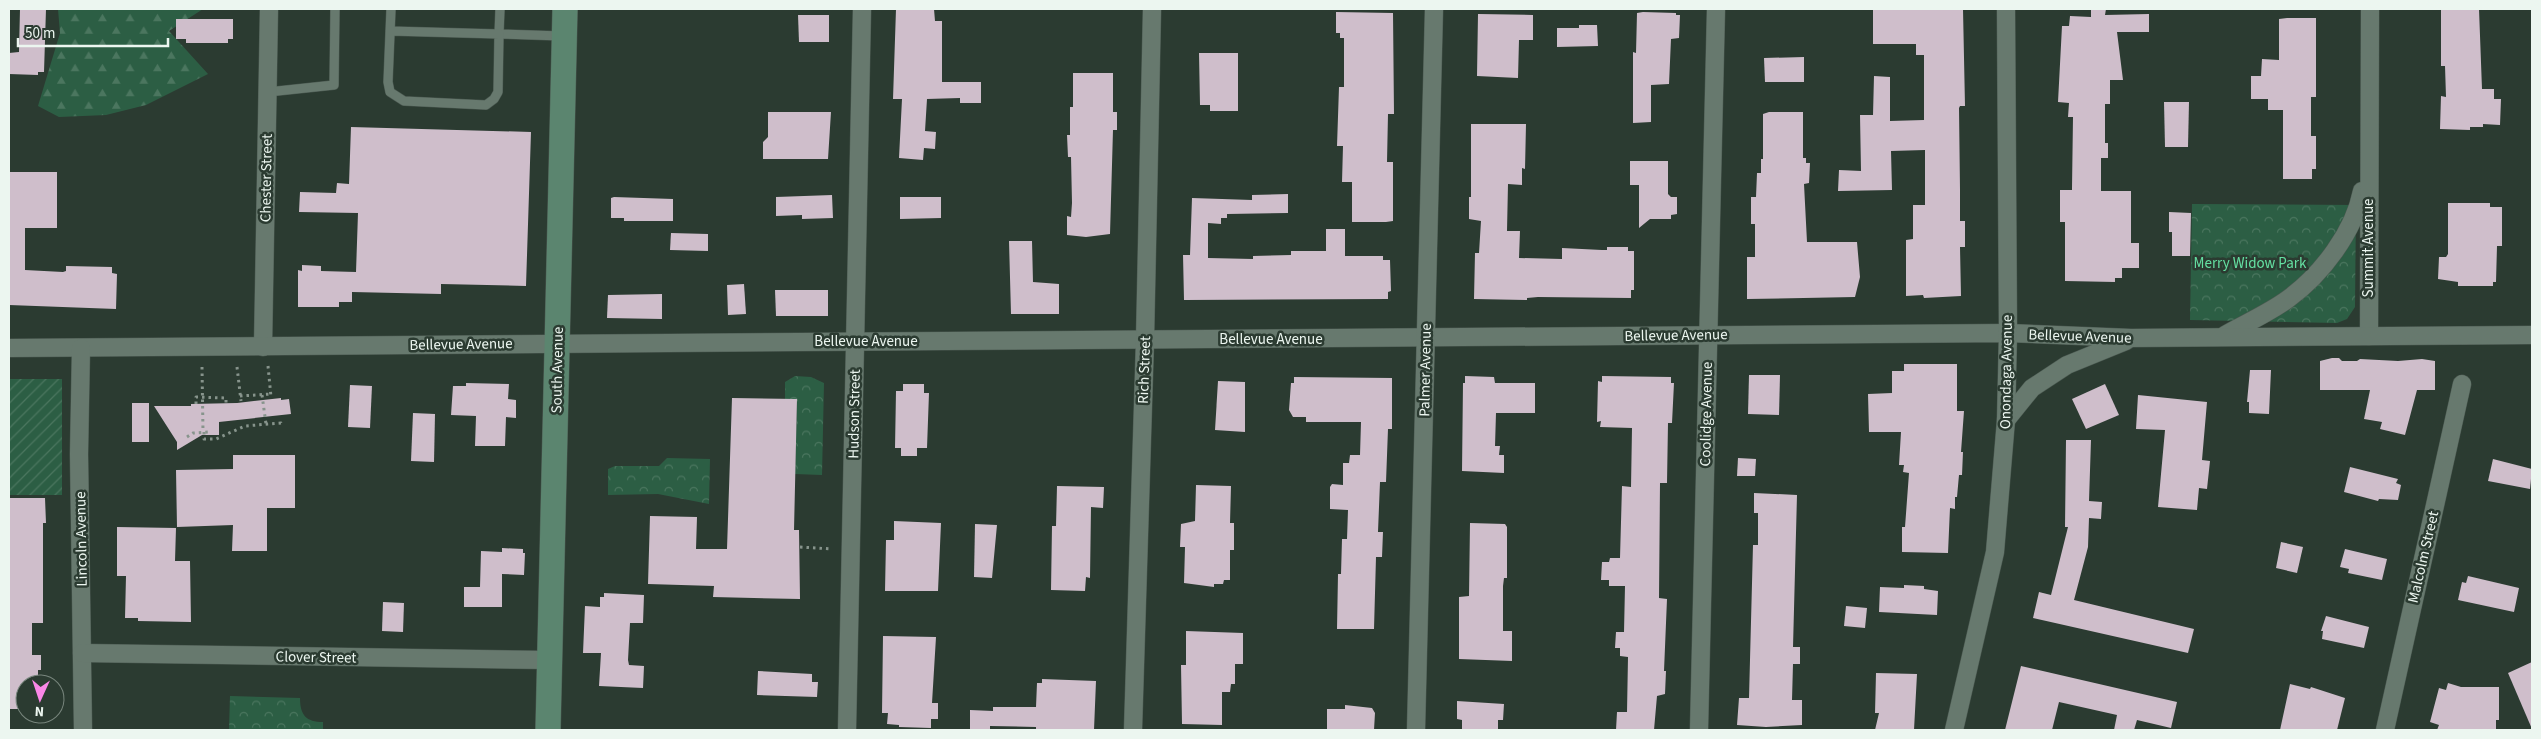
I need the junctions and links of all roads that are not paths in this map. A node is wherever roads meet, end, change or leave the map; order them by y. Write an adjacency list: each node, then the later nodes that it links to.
1 (269, 9): 15 (street, Chester Street)
2 (335, 9): 15 (lane)
3 (391, 9): 12 (lane)
4 (500, 9): 13 (lane)
5 (566, 9): 14 (main road, South Avenue)
6 (862, 9): 25 (street, Hudson Street)
7 (1152, 9): 24 (street, Rich Street)
8 (1434, 9): 22 (street, Palmer Avenue)
9 (1716, 9): 18 (street, Coolidge Avenue)
10 (2006, 9): 17 (street, Onondaga Avenue)
11 (2370, 9): 16 (street, Summit Avenue)
12 (390, 31): 13 (lane); 13 (lane)
13 (499, 34): 14 (lane)
14 (565, 36): 26 (main road, South Avenue)
15 (268, 92): 27 (street, Chester Street)
16 (2368, 161): 20 (street, Summit Avenue); 21 (street, Summit Avenue)
17 (2008, 333): 18 (street, Bellevue Avenue); 23 (street, Bellevue Avenue); 31 (street, Onondaga Avenue)
18 (1708, 335): 22 (street, Bellevue Avenue); 39 (street, Coolidge Avenue)
19 (2532, 335): 20 (street, Bellevue Avenue)
20 (2368, 336): 21 (street, Bellevue Avenue)
21 (2223, 337): 23 (street, Bellevue Avenue)
22 (1426, 338): 24 (street, Bellevue Avenue); 38 (street, Palmer Avenue)
23 (2131, 338): 31 (street)
24 (1145, 340): 25 (street, Bellevue Avenue); 37 (street, Rich Street)
25 (855, 341): 26 (street, Bellevue Avenue); 36 (street, Hudson Street)
26 (558, 342): 27 (street, Bellevue Avenue); 33 (main road, South Avenue)
27 (263, 347): 29 (street, Bellevue Avenue)
28 (9, 348): 29 (street, Bellevue Avenue)
29 (81, 348): 32 (street, Lincoln Avenue)
30 (2462, 384): 41 (street, Malcolm Street)
31 (2006, 420): 40 (street, Onondaga Avenue)
32 (82, 653): 33 (street, Clover Street); 34 (street, Lincoln Avenue)
33 (550, 660): 35 (main road, South Avenue)
34 (83, 730)
35 (548, 730)
36 (846, 730)
37 (1133, 730)
38 (1416, 730)
39 (1699, 730)
40 (1954, 730)
41 (2385, 730)

